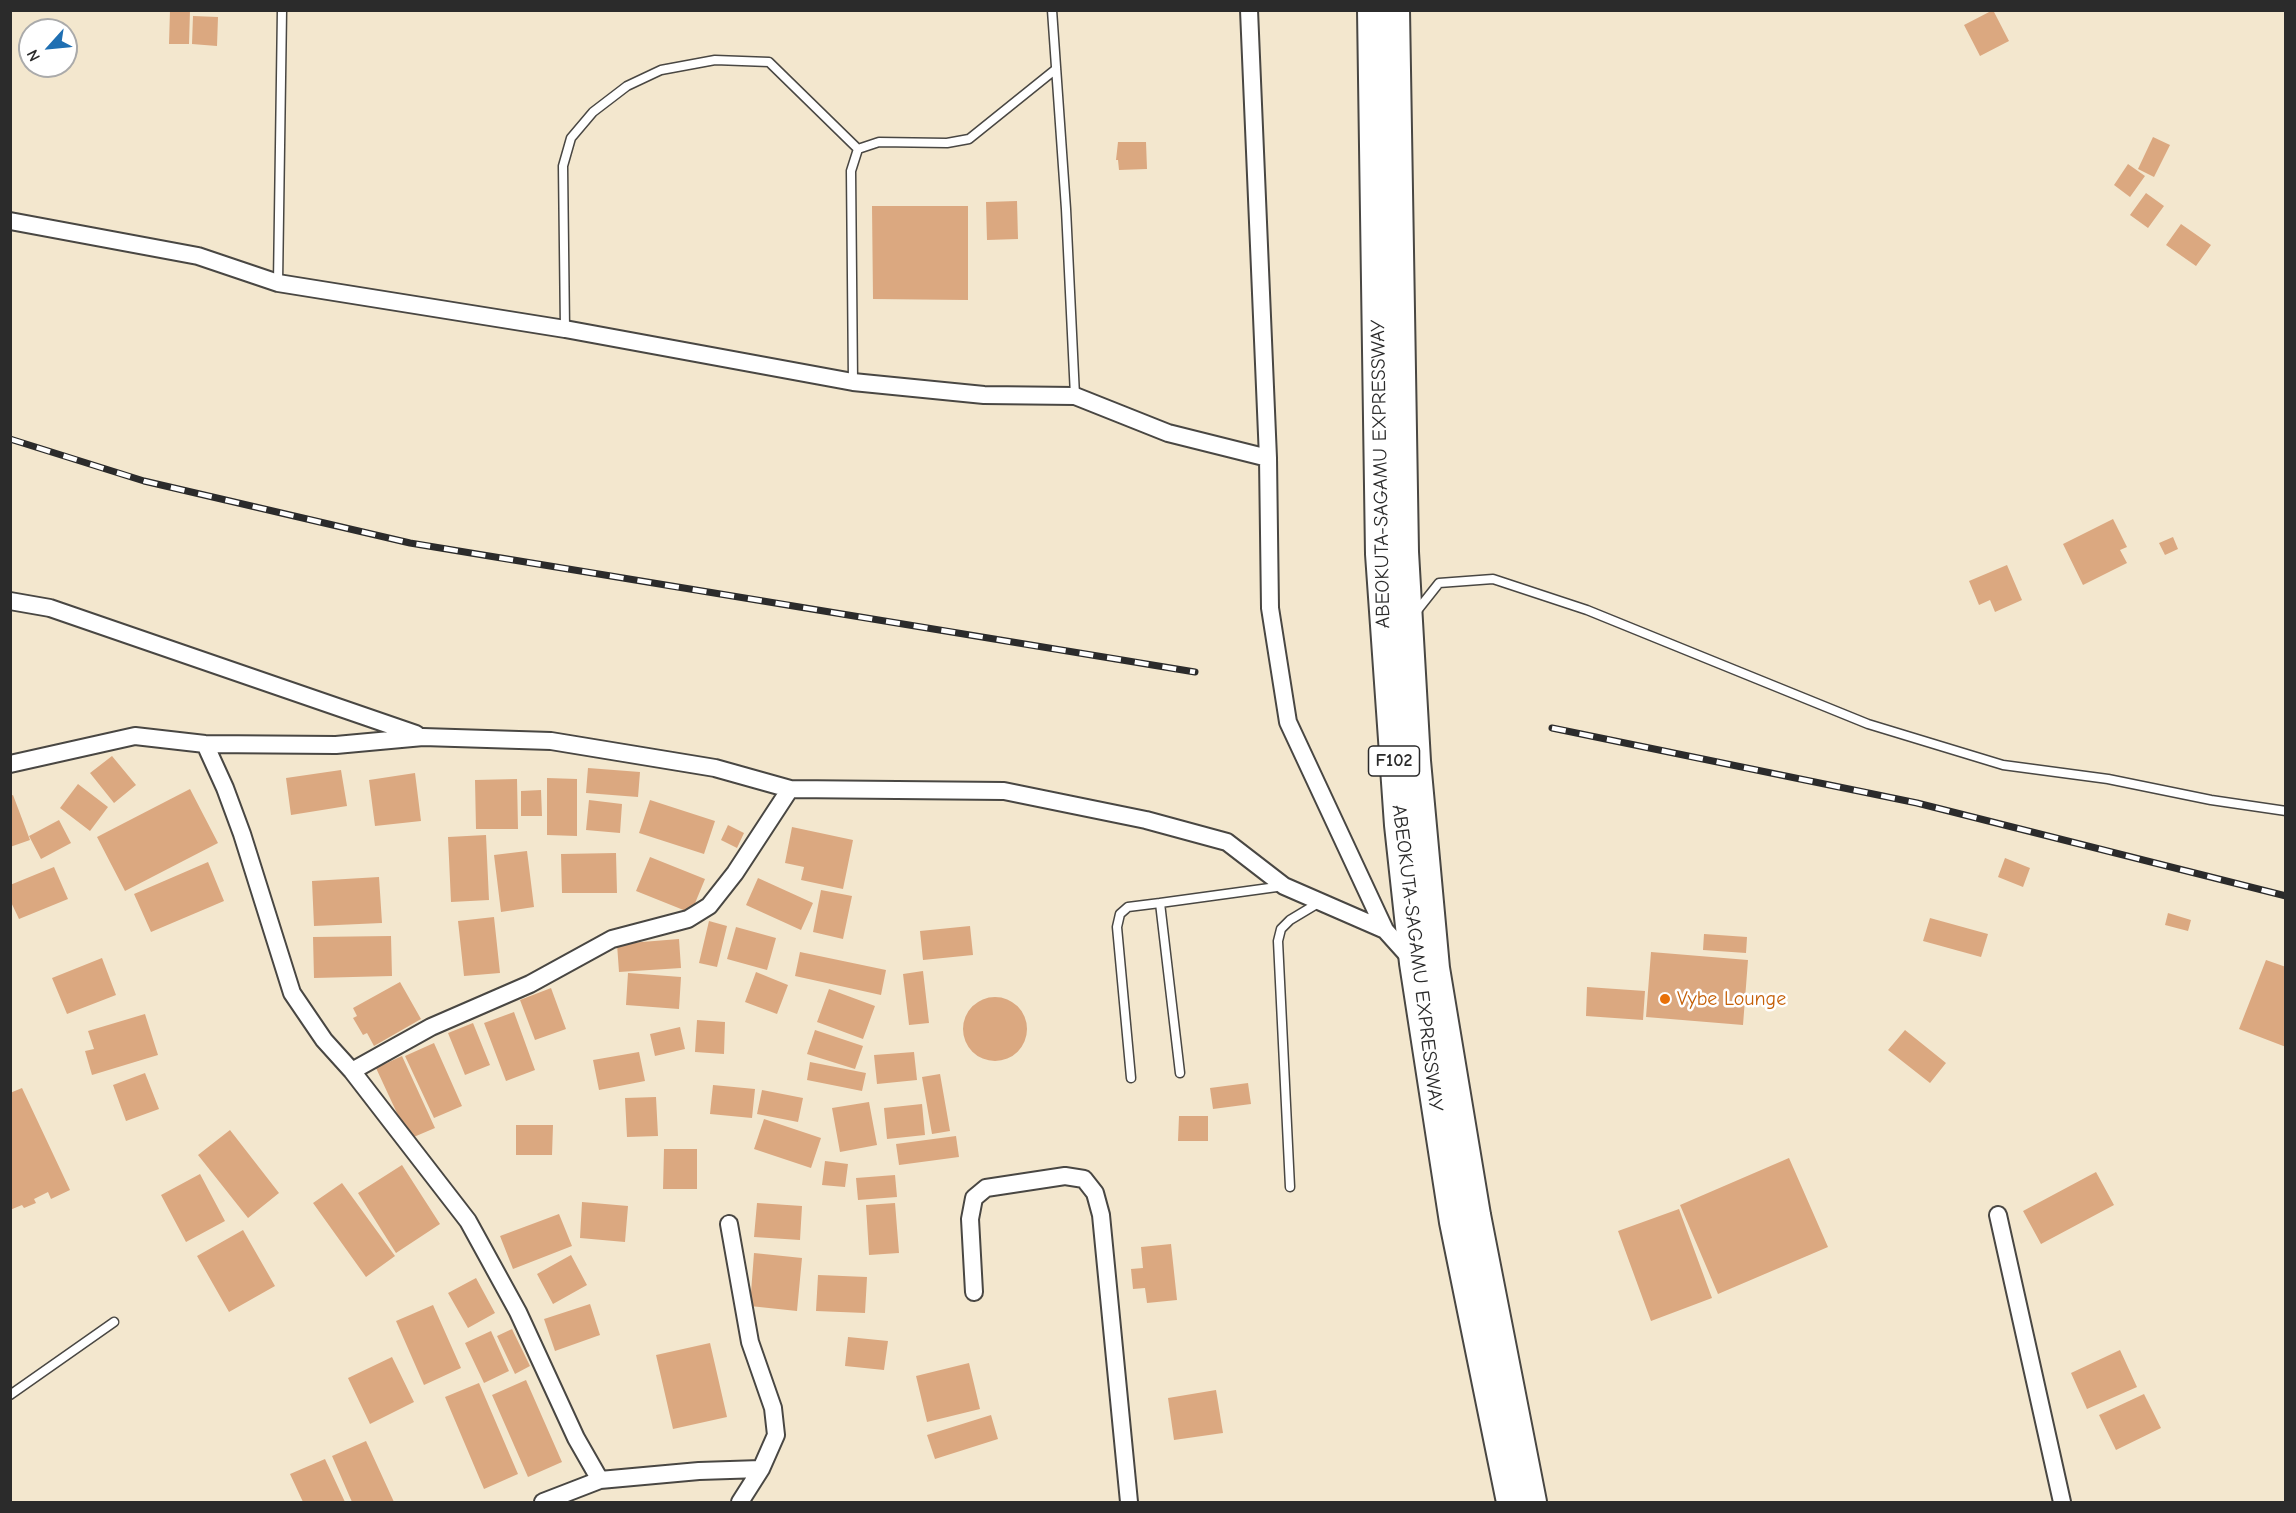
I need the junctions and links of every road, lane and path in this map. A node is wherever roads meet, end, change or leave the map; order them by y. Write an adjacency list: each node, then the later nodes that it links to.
1 (282, 10): 9 (lane)
2 (1052, 10): 6 (lane)
3 (1249, 10): 13 (street)
4 (1372, 10): 25 (highway, ABEOKUTA-SAGAMU EXPRESSWAY / F102)
5 (1395, 10): 15 (highway, ABEOKUTA-SAGAMU EXPRESSWAY / F102)
6 (1056, 69): 7 (lane); 12 (lane)
7 (858, 149): 10 (lane); 11 (lane)
8 (10, 221): 9 (street)
9 (278, 283): 10 (street)
10 (566, 329): 11 (street)
11 (853, 382): 12 (street)
12 (1075, 396): 13 (street)
13 (1268, 458): 24 (street)
14 (10, 601): 16 (street)
15 (1410, 660): 20 (lane); 25 (highway, ABEOKUTA-SAGAMU EXPRESSWAY / F102)
16 (423, 736): 17 (street); 19 (street)
17 (205, 744): 18 (street); 26 (street)
18 (10, 764)
19 (790, 789): 21 (street); 26 (street)
20 (2286, 811)
21 (1284, 886): 22 (street); 23 (lane)
22 (1320, 902): 24 (street); 29 (lane)
23 (1160, 903): 27 (lane); 28 (lane)
24 (1385, 930): 25 (street)
25 (1425, 966): 40 (highway, ABEOKUTA-SAGAMU EXPRESSWAY / F102); 41 (highway, ABEOKUTA-SAGAMU EXPRESSWAY / F102)
26 (352, 1071): 36 (street)
27 (1180, 1073)
28 (1131, 1078)
29 (1290, 1187)
30 (1998, 1215): 42 (street)
31 (729, 1224): 35 (street)
32 (974, 1292): 39 (street)
33 (114, 1322): 34 (lane)
34 (10, 1395)
35 (761, 1469): 36 (street); 38 (street)
36 (600, 1480): 37 (street)
37 (543, 1503)
38 (740, 1503)
39 (1129, 1503)
40 (1511, 1503)
41 (1532, 1503)
42 (2062, 1503)

